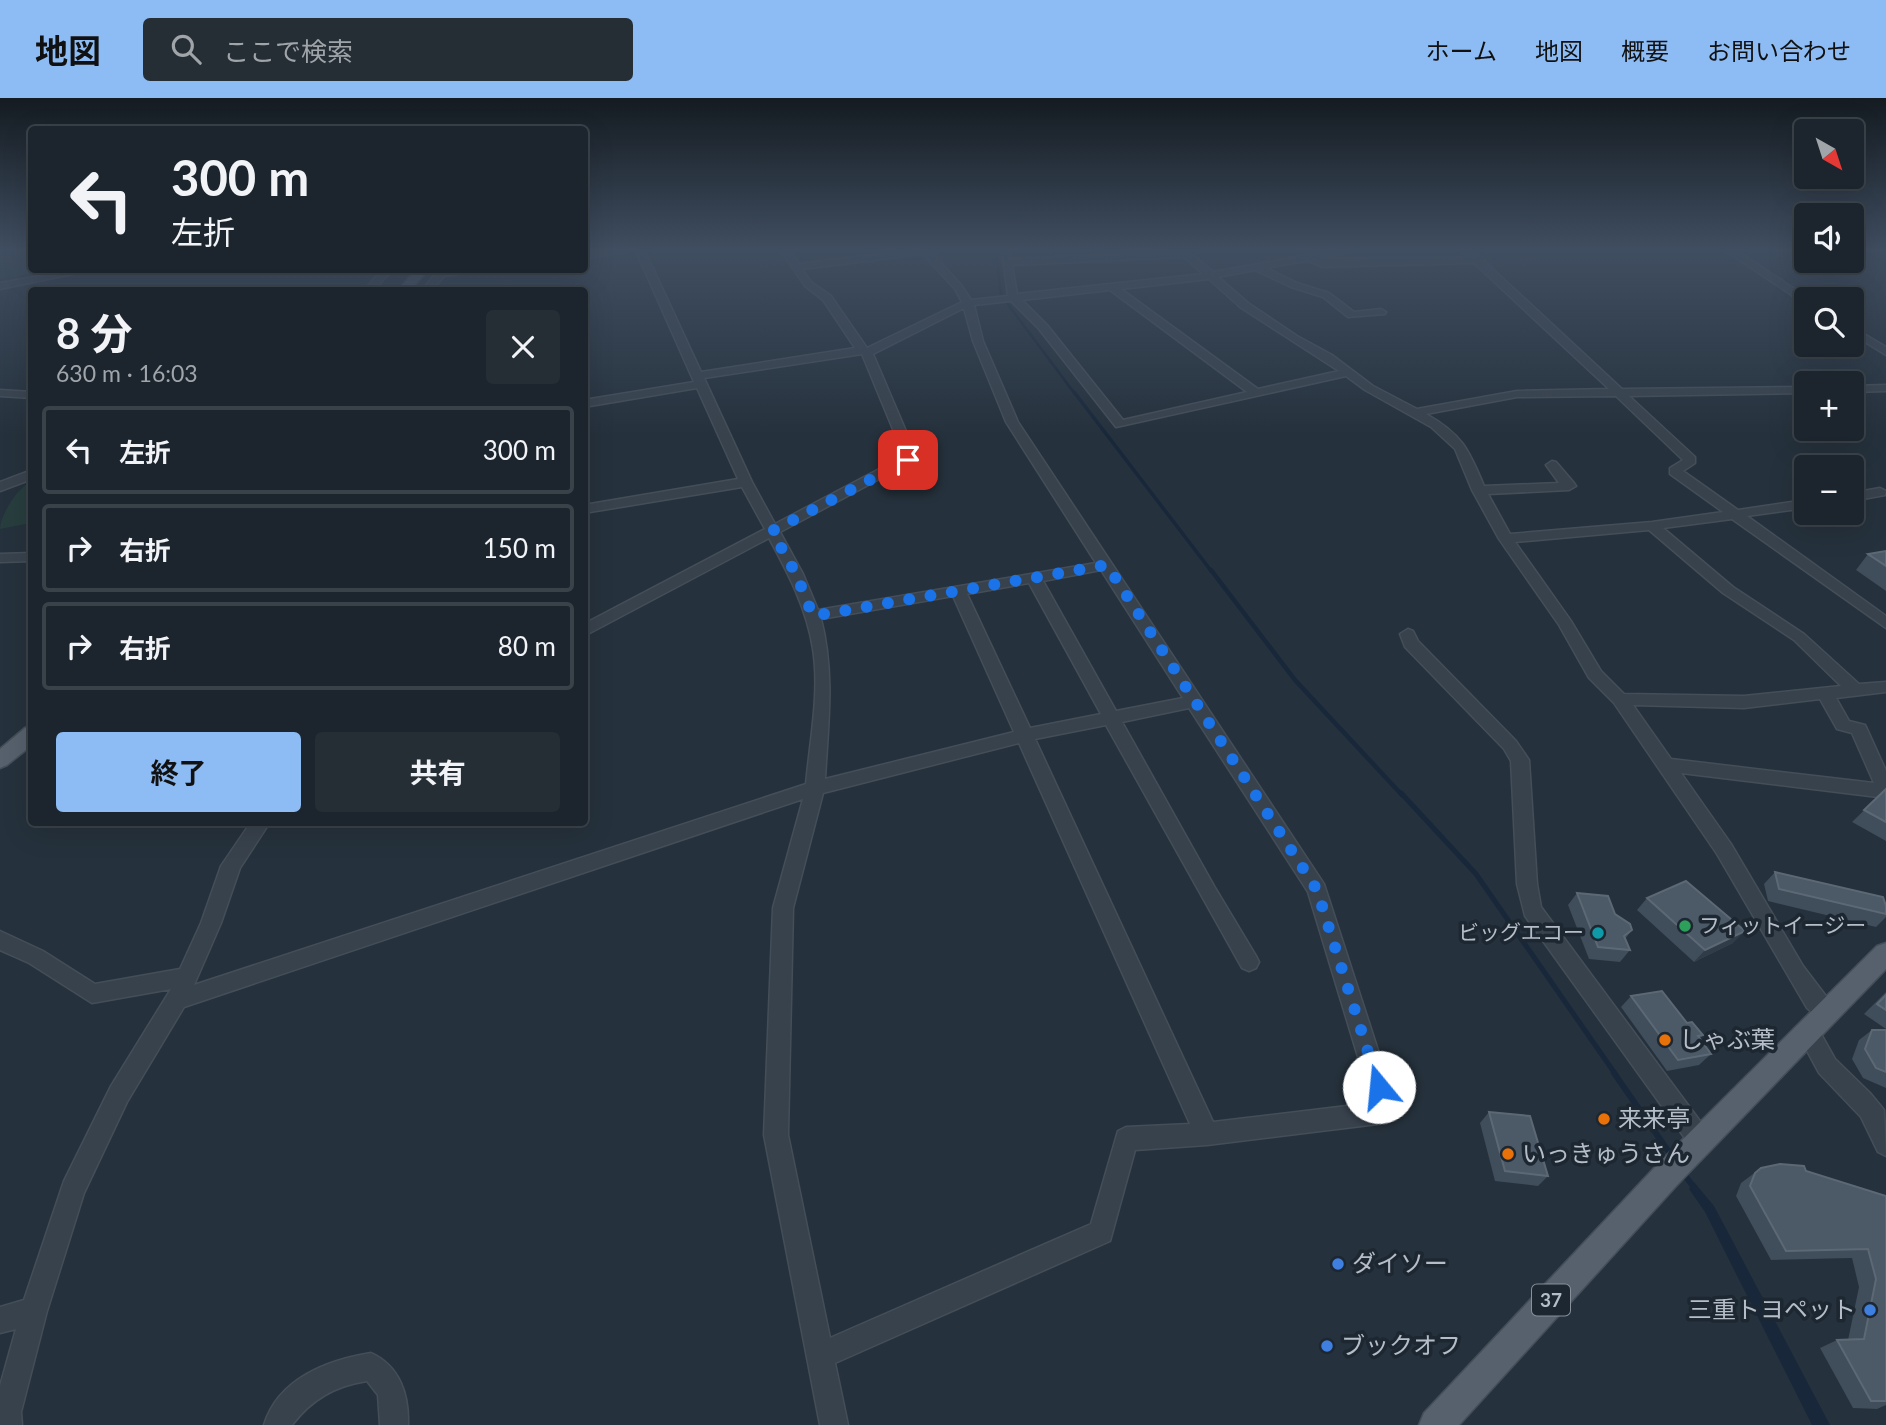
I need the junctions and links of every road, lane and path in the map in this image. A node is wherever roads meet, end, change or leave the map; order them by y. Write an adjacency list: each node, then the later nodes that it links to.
1 (669, 313): 15 (street)
2 (838, 313): 12 (street)
3 (944, 313): 12 (street)
4 (971, 313): 40 (street)
5 (1028, 313): 20 (street)
6 (1147, 313): 20 (street)
7 (1257, 313): 14 (street)
8 (1349, 313): 9 (street)
9 (1372, 313)
10 (1536, 313): 21 (street)
11 (1864, 338): 13 (street)
12 (865, 351): 15 (street); 36 (street)
13 (1886, 352)
14 (1348, 372): 20 (street); 24 (street)
15 (700, 380): 23 (street); 27 (street)
16 (1886, 388): 17 (street)
17 (1864, 389)
18 (1794, 390): 21 (street)
19 (0, 393): 22 (street)
20 (1256, 393)
21 (1621, 393): 24 (street); 34 (street)
22 (28, 395)
23 (588, 403)
24 (1415, 413): 29 (street)
25 (1552, 465): 29 (street)
26 (28, 476): 28 (street)
27 (746, 482): 33 (street); 36 (street)
28 (0, 487)
29 (1479, 490): 37 (street)
30 (1880, 492): 31 (street)
31 (1864, 495)
32 (1794, 506): 34 (street)
33 (588, 508)
34 (1736, 515): 35 (street); 44 (street)
35 (1652, 526): 37 (street); 48 (street)
36 (772, 531): 43 (street); 45 (street)
37 (1506, 539): 50 (street)
38 (28, 557): 39 (street)
39 (0, 558)
40 (1107, 565): 41 (street); 51 (street)
41 (1034, 578): 42 (street); 52 (street)
42 (958, 591): 43 (street); 54 (street)
43 (813, 616): 57 (street)
44 (1886, 623)
45 (588, 629)
46 (1408, 634): 68 (street)
47 (1886, 687): 48 (street)
48 (1855, 690): 49 (street)
49 (1825, 693): 50 (street); 58 (street)
50 (1620, 699): 56 (street)
51 (1194, 701): 52 (street); 66 (street)
52 (1111, 718): 54 (street); 62 (street)
53 (28, 736): 55 (main road)
54 (1022, 736): 57 (street); 66 (street)
55 (0, 760)
56 (1666, 765): 58 (street); 64 (street)
57 (815, 788): 63 (street); 71 (street)
58 (1886, 791)
59 (258, 826): 63 (street)
60 (0, 940): 63 (street)
61 (1886, 953): 64 (main road, 37)
62 (1249, 962)
63 (181, 988): 69 (street)
64 (1827, 1012): 65 (main road, 37)
65 (1808, 1032): 67 (street); 68 (main road, 37)
66 (1207, 1134): 71 (street)
67 (1886, 1144)
68 (1695, 1145): 76 (main road, 37)
69 (34, 1311): 70 (street); 72 (street)
70 (0, 1320)
71 (821, 1356): 75 (street)
72 (5, 1418)
73 (278, 1425): 74 (street)
74 (394, 1425)
75 (834, 1425)
76 (1436, 1425)

